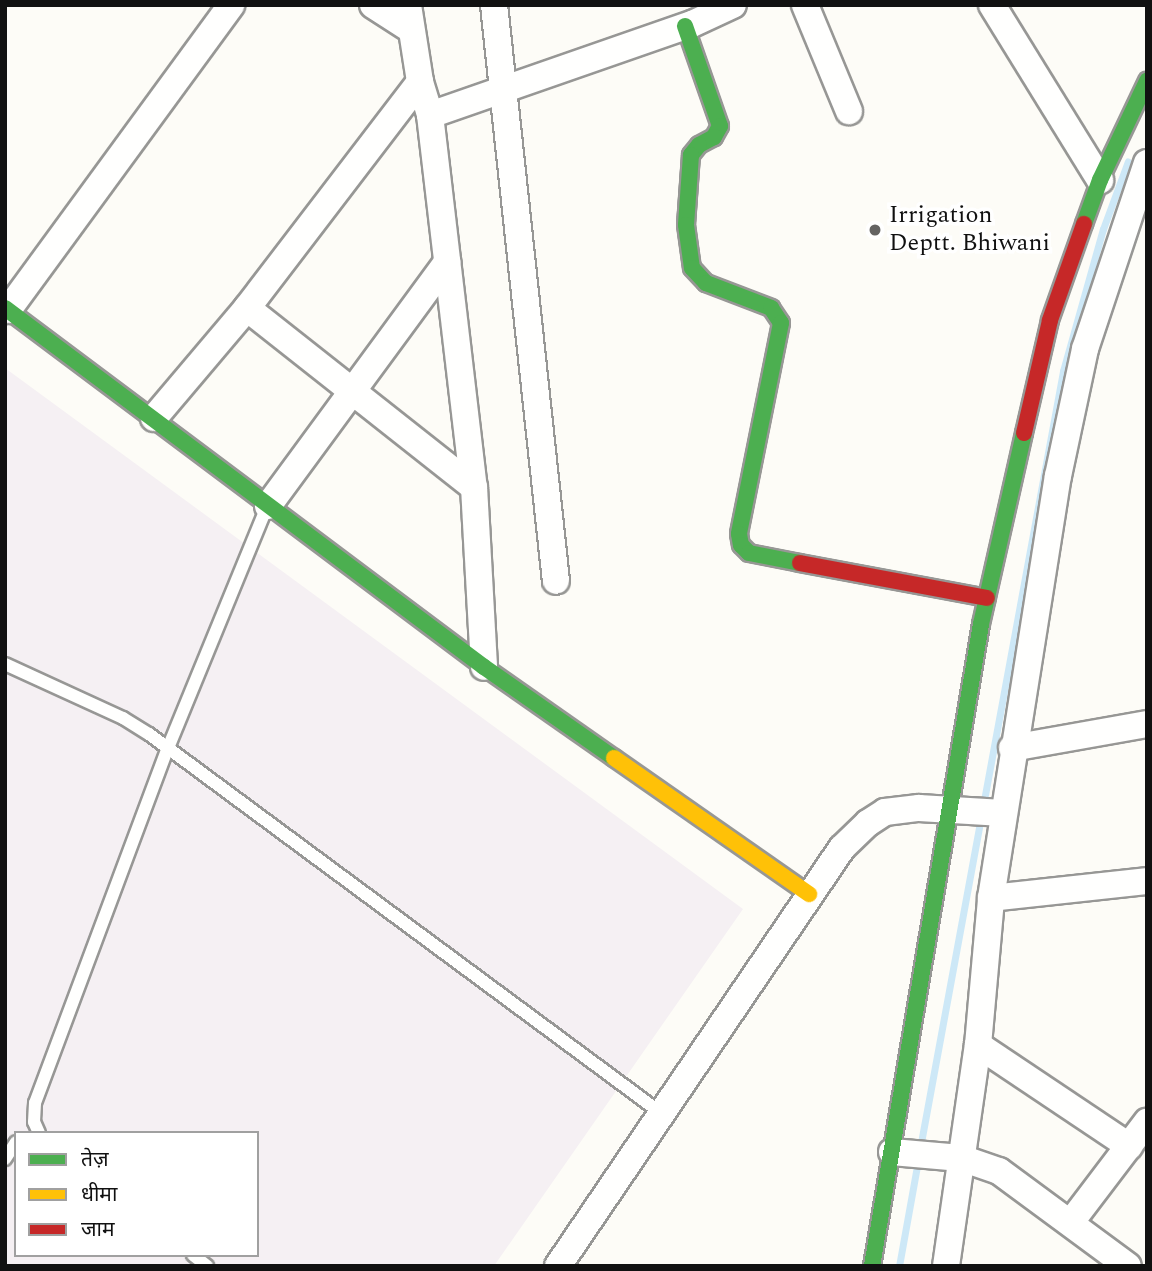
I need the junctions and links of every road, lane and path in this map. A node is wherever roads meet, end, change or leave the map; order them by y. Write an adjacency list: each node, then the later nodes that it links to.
1 (231, 5): 18 (street)
2 (373, 5): 7 (street)
3 (494, 5): 11 (street)
4 (733, 5): 8 (street)
5 (805, 5): 12 (street)
6 (992, 5): 15 (street)
7 (409, 17): 10 (street)
8 (687, 18): 11 (street); 24 (street)
9 (1147, 81): 15 (street)
10 (420, 82): 13 (street); 17 (street)
11 (502, 91): 13 (street); 23 (street)
12 (849, 111)
13 (430, 115): 16 (street)
14 (1147, 163): 29 (street)
15 (1100, 180): 24 (street)
16 (447, 262): 19 (street); 21 (street)
17 (247, 308): 19 (street); 20 (street)
18 (6, 309): 20 (street)
19 (353, 393): 21 (street); 22 (street)
20 (154, 418): 22 (street)
21 (474, 487): 26 (street)
22 (268, 506): 26 (street); 28 (lane)
23 (556, 581)
24 (987, 598): 30 (street)
25 (5, 664): 28 (lane)
26 (485, 667): 32 (street)
27 (1147, 724): 29 (street)
28 (168, 748): 35 (lane); 37 (lane)
29 (1012, 748): 30 (street)
30 (978, 813): 32 (street); 33 (street); 39 (street)
31 (1147, 881): 33 (street)
32 (809, 894): 35 (street)
33 (990, 898): 34 (street)
34 (978, 1045): 38 (street); 40 (street)
35 (661, 1112): 42 (street)
36 (1147, 1122): 38 (street)
37 (34, 1130)
38 (1129, 1146): 41 (street)
39 (909, 1155): 40 (street); 43 (street)
40 (961, 1158): 41 (street); 44 (street)
41 (1071, 1222): 45 (street)
42 (558, 1266)
43 (872, 1266)
44 (946, 1266)
45 (1128, 1266)

